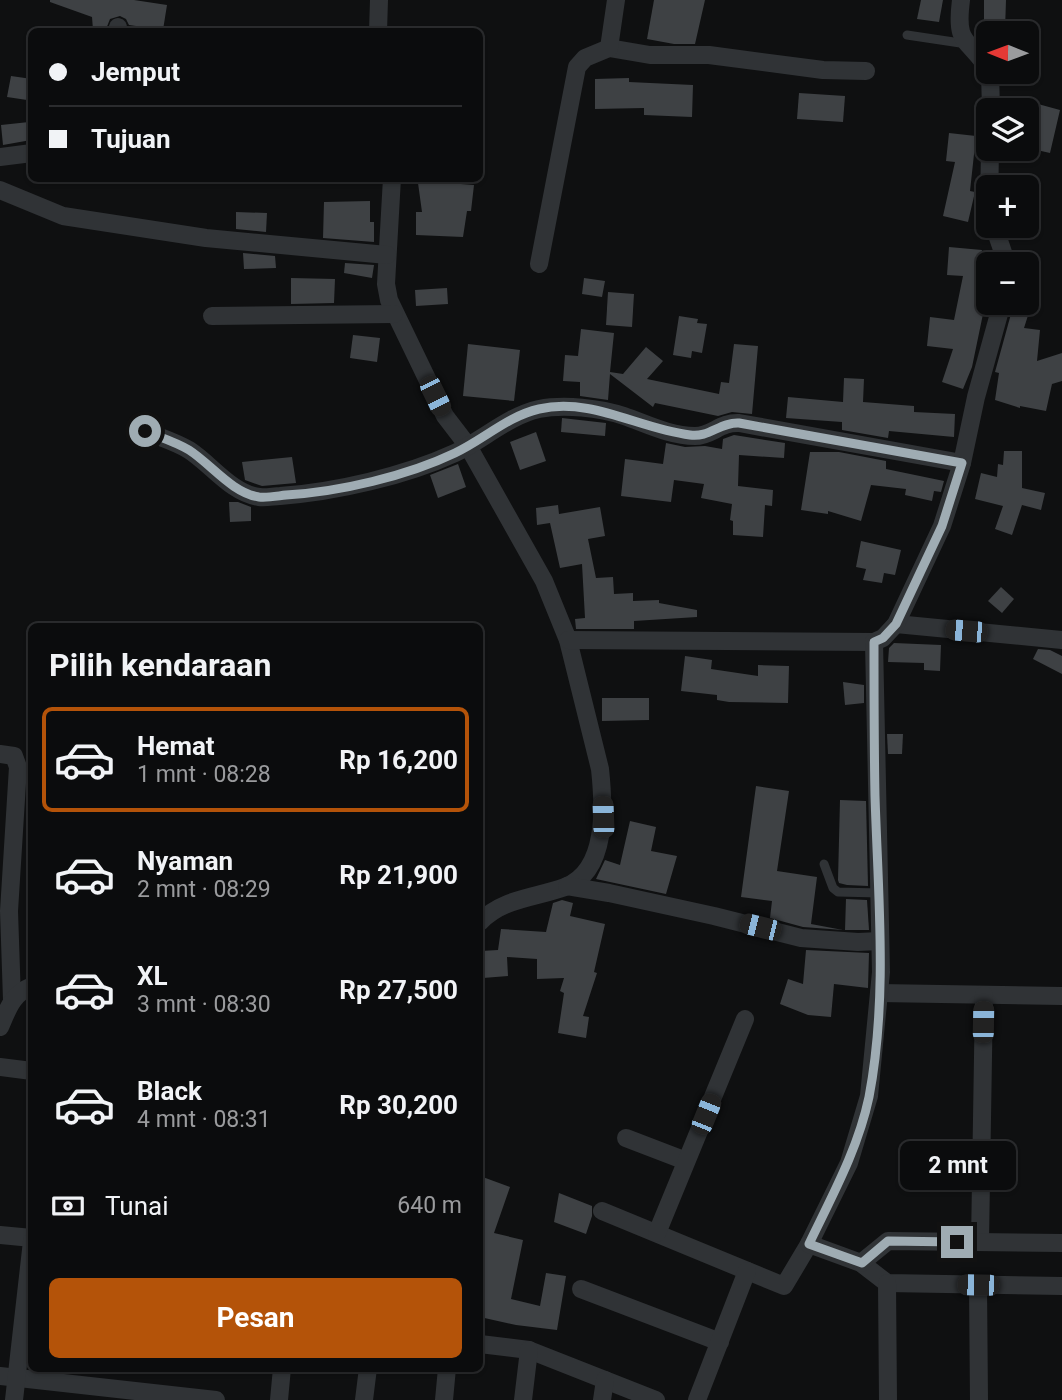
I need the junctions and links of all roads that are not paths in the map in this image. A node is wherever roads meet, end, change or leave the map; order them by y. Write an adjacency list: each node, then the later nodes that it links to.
1 (379, 0): 4 (street)
2 (616, 0): 7 (street)
3 (961, 0): 6 (street)
4 (378, 28)
5 (907, 35): 6 (lane)
6 (967, 44): 8 (street)
7 (609, 48): 9 (street); 15 (street)
8 (976, 55)
9 (866, 71)
10 (28, 154): 11 (street)
11 (0, 157)
12 (392, 182): 14 (street)
13 (0, 190): 14 (street)
14 (387, 255): 16 (street)
15 (540, 264)
16 (394, 314): 18 (street); 20 (street)
17 (999, 315): 21 (street)
18 (212, 316)
19 (145, 431): 20 (street)
20 (468, 446): 21 (street); 23 (street)
21 (962, 463): 22 (street)
22 (896, 624): 24 (street); 25 (street)
23 (568, 640): 25 (street); 28 (street)
24 (1062, 640)
25 (874, 642): 29 (street)
26 (0, 754): 36 (street)
27 (824, 864): 29 (lane)
28 (566, 887): 30 (street); 31 (street)
29 (879, 893): 31 (street)
30 (483, 919)
31 (880, 942): 33 (street)
32 (28, 988): 36 (street)
33 (879, 993): 34 (street); 49 (street)
34 (984, 995): 35 (street); 47 (street)
35 (1062, 996)
36 (12, 1000): 38 (street)
37 (745, 1019): 42 (street)
38 (0, 1027)
39 (0, 1067): 40 (street)
40 (28, 1070)
41 (626, 1138): 42 (street)
42 (687, 1161): 44 (street)
43 (602, 1211): 44 (street)
44 (657, 1233): 51 (street)
45 (0, 1235): 46 (street)
46 (28, 1239)
47 (980, 1242): 48 (street); 50 (street)
48 (1062, 1243)
49 (809, 1244): 50 (street); 51 (street)
50 (862, 1263): 52 (street)
51 (747, 1271): 57 (street)
52 (887, 1283): 53 (street); 74 (street)
53 (978, 1285): 54 (street); 75 (street)
54 (1062, 1286)
55 (28, 1288): 63 (street)
56 (581, 1289): 57 (street)
57 (720, 1342): 73 (street)
58 (483, 1344): 59 (street)
59 (529, 1350): 64 (street); 70 (street)
60 (282, 1372): 67 (street)
61 (368, 1372): 68 (street)
62 (447, 1372): 69 (street)
63 (8, 1377): 65 (street); 66 (street)
64 (605, 1380): 71 (street); 72 (street)
65 (14, 1400)
66 (216, 1400)
67 (278, 1400)
68 (364, 1400)
69 (444, 1400)
70 (523, 1400)
71 (602, 1400)
72 (656, 1400)
73 (697, 1400)
74 (888, 1400)
75 (979, 1400)

